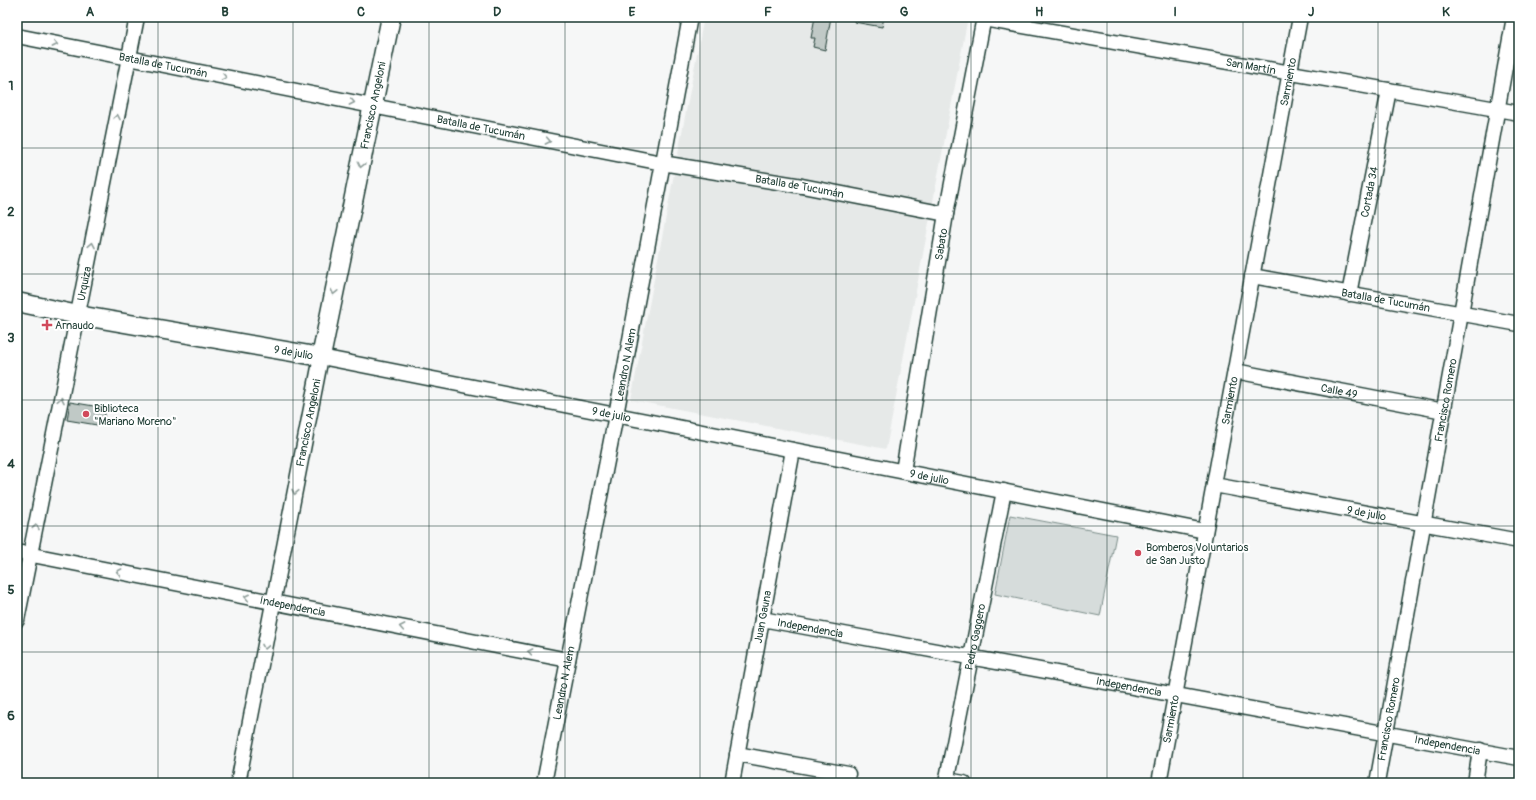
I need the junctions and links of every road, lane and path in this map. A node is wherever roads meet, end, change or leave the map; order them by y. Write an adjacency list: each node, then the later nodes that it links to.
1 (137, 17): 8 (street, Urquiza)
2 (391, 17): 11 (main road, Francisco Angeloni)
3 (690, 17): 14 (street, Leandro N Alem)
4 (1300, 17): 9 (street, Sarmiento)
5 (1514, 17): 12 (street, Francisco Romero)
6 (984, 18): 9 (street, San Martín); 15 (street, Sabato)
7 (17, 36): 8 (street, Batalla de Tucumán, one-way to 8)
8 (129, 58): 11 (street, Batalla de Tucumán, one-way to 11); 20 (street, Urquiza, one-way to 8)
9 (1290, 72): 10 (street, San Martín); 16 (street, Sarmiento)
10 (1389, 90): 12 (street, San Martín); 17 (street, Cortada 34)
11 (373, 106): 14 (street, Batalla de Tucumán, one-way to 14); 22 (main road, Francisco Angeloni, one-way to 22)
12 (1498, 109): 13 (street, San Martín); 19 (street, Francisco Romero)
13 (1519, 113)
14 (662, 163): 15 (street, Batalla de Tucumán); 25 (street, Leandro N Alem)
15 (946, 214): 27 (street, Sabato)
16 (1252, 276): 17 (street, Batalla de Tucumán); 23 (street, Sarmiento)
17 (1349, 294): 19 (street, Batalla de Tucumán)
18 (17, 302): 20 (main road, 9 de julio)
19 (1461, 314): 21 (street, Batalla de Tucumán); 24 (street, Francisco Romero)
20 (78, 315): 22 (main road, 9 de julio); 33 (street, Urquiza, one-way to 20)
21 (1519, 324)
22 (321, 357): 25 (street, 9 de julio); 34 (street, Francisco Angeloni, one-way to 34)
23 (1235, 372): 24 (street, Calle 49); 28 (street, Sarmiento)
24 (1444, 411): 30 (street, Francisco Romero)
25 (616, 415): 26 (street, 9 de julio); 38 (street, Leandro N Alem)
26 (793, 450): 27 (street, 9 de julio); 35 (street, Juan Gauna)
27 (903, 471): 29 (street, 9 de julio)
28 (1214, 484): 30 (street, 9 de julio); 31 (street, Sarmiento)
29 (1004, 491): 31 (street, 9 de julio); 37 (street, Pedro Gaggero)
30 (1424, 523): 32 (street, 9 de julio); 40 (street, Francisco Romero)
31 (1205, 531): 39 (street, Sarmiento)
32 (1519, 541)
33 (24, 554): 34 (street, Independencia, one-way to 33); 36 (street, Urquiza)
34 (274, 602): 38 (street, Independencia, one-way to 34); 46 (street, Francisco Angeloni, one-way to 46)
35 (762, 619): 37 (street, Independencia); 42 (street, Juan Gauna)
36 (17, 620)
37 (970, 657): 39 (street, Independencia); 45 (street, Pedro Gaggero)
38 (568, 660): 47 (street, Leandro N Alem)
39 (1175, 695): 40 (street, Independencia); 50 (street, Sarmiento)
40 (1386, 733): 41 (street, Independencia); 51 (street, Francisco Romero)
41 (1480, 750): 43 (street, Independencia); 52 (street)
42 (737, 754): 44 (street); 48 (street, Juan Gauna)
43 (1519, 758)
44 (848, 774)
45 (947, 781): 49 (street)
46 (238, 783)
47 (544, 783)
48 (732, 783)
49 (964, 783)
50 (1159, 783)
51 (1377, 783)
52 (1475, 783)

